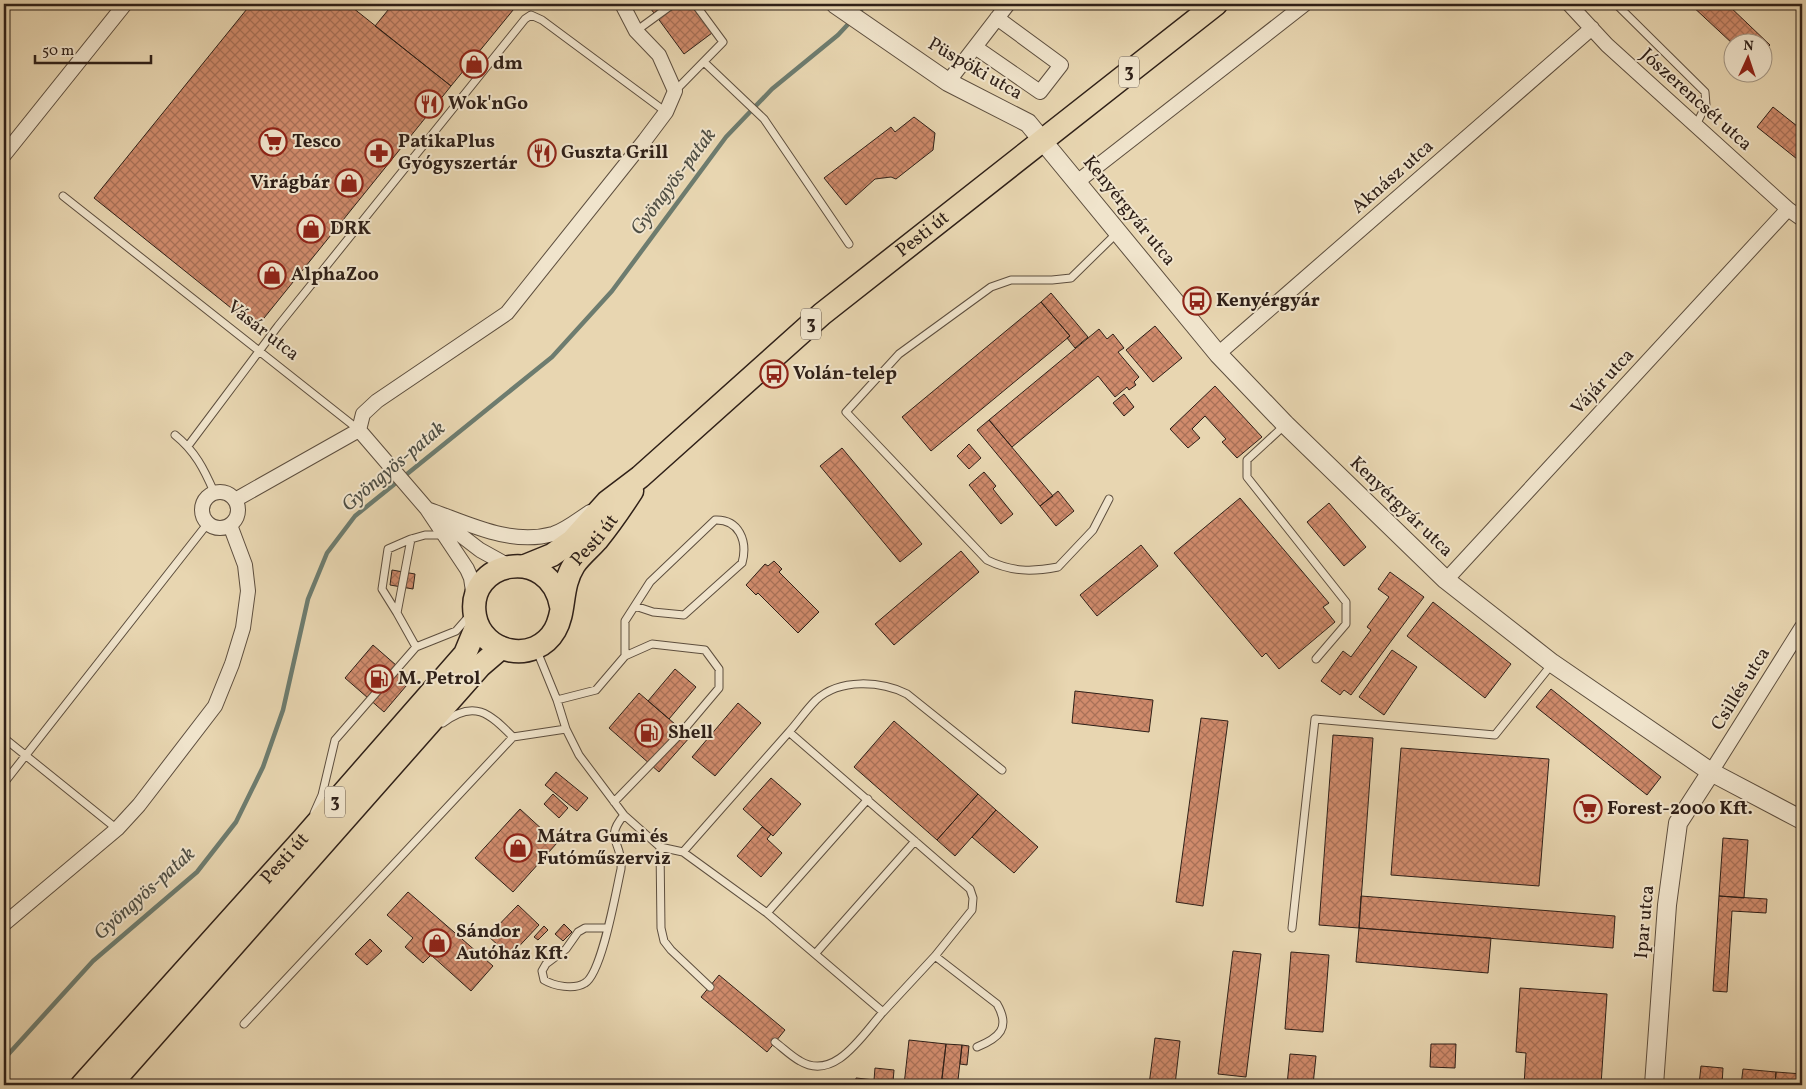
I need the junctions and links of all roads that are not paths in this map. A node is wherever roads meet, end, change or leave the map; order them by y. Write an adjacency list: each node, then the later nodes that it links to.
1 (125, 4): 22 (street)
2 (622, 4): 14 (street)
3 (674, 4): 14 (lane)
4 (695, 4): 16 (lane)
5 (835, 4): 17 (street, Püspöki utca)
6 (1008, 4): 12 (street)
7 (1216, 4): 21 (main road, Pesti út / 3)
8 (1305, 4): 23 (street)
9 (1592, 4): 11 (lane)
10 (1616, 4): 20 (lane)
11 (1571, 6): 13 (street, Jószerencsét utca)
12 (997, 18): 15 (street); 15 (street)
13 (1592, 28): 20 (street, Jószerencsét utca); 30 (street, Aknász utca)
14 (636, 31): 18 (street)
15 (975, 47): 17 (street)
16 (704, 62): 18 (lane); 28 (lane)
17 (948, 82): 21 (street, Püspöki utca)
18 (675, 91): 19 (street)
19 (666, 112): 29 (lane); 32 (street)
20 (1696, 125): 25 (street, Jószerencsét utca)
21 (1042, 140): 23 (street, Kenyérgyár utca); 35 (main road, Pesti út / 3)
22 (4, 155)
23 (1077, 182): 27 (street, Kenyérgyár utca)
24 (63, 196): 29 (lane, Vásár utca)
25 (1788, 209): 26 (street, Jószerencsét utca); 46 (street, Vájár utca)
26 (1802, 219)
27 (1118, 232): 30 (street, Kenyérgyár utca); 37 (lane)
28 (850, 244)
29 (259, 352): 32 (lane, Vásár utca); 34 (lane)
30 (1218, 354): 31 (street, Kenyérgyár utca)
31 (1285, 424): 46 (street, Kenyérgyár utca); 56 (lane)
32 (359, 430): 38 (street); 40 (street, Vásár utca)
33 (175, 435): 34 (lane)
34 (188, 446): 36 (lane)
35 (640, 477): 39 (main road, Pesti út / 3); 47 (main road, Pesti út / 3)
36 (214, 492): 38 (street); 41 (street)
37 (1109, 499)
38 (235, 500): 42 (street)
39 (607, 502): 40 (street, Vásár utca); 45 (main road, Pesti út / 3)
40 (423, 504): 43 (street, Vásár utca); 45 (street, Vásár utca)
41 (208, 523): 42 (street); 63 (lane)
42 (230, 525): 72 (street)
43 (444, 535): 44 (lane); 49 (street, Vásár utca)
44 (411, 539): 50 (lane); 50 (lane)
45 (517, 566): 47 (main road); 49 (main road, Pesti út / 3)
46 (1446, 580): 57 (street, Kenyérgyár utca)
47 (561, 606): 54 (main road, Pesti út / 3)
48 (635, 606): 48 (lane); 55 (lane)
49 (475, 612): 52 (lane); 53 (main road); 73 (main road, Pesti út / 3)
50 (397, 613): 52 (lane)
51 (1802, 627): 66 (street, Csillés utca)
52 (416, 646): 73 (lane)
53 (501, 648): 54 (main road); 64 (main road, Pesti út / 3)
54 (536, 648): 58 (lane)
55 (625, 656): 58 (lane); 69 (lane)
56 (1316, 659)
57 (1552, 663): 66 (street, Kenyérgyár utca); 80 (lane)
58 (557, 700): 59 (lane)
59 (566, 729): 61 (lane); 69 (lane)
60 (788, 732): 65 (lane); 68 (lane); 76 (lane)
61 (513, 737): 64 (lane); 85 (lane)
62 (4, 738): 63 (lane)
63 (26, 755): 67 (lane); 72 (lane)
64 (399, 757): 89 (main road, Pesti út / 3)
65 (1002, 770)
66 (1711, 772): 71 (street, Kenyérgyár utca); 90 (street, Ipar utca)
67 (4, 783)
68 (868, 799): 74 (lane); 77 (lane)
69 (614, 802): 70 (lane)
70 (624, 815): 75 (lane); 79 (lane)
71 (1802, 820)
72 (117, 829): 78 (street)
73 (304, 839): 88 (main road, Pesti út / 3)
74 (915, 841): 81 (lane); 82 (lane)
75 (660, 847): 76 (lane); 83 (lane)
76 (683, 852): 77 (lane)
77 (767, 913): 81 (lane)
78 (4, 924)
79 (607, 928): 79 (lane)
80 (1292, 928)
81 (815, 954): 84 (lane)
82 (935, 956): 84 (lane); 87 (lane)
83 (710, 986)
84 (883, 1012): 86 (lane)
85 (244, 1024)
86 (775, 1042)
87 (977, 1047)
88 (82, 1085)
89 (110, 1085)
90 (1654, 1085)

